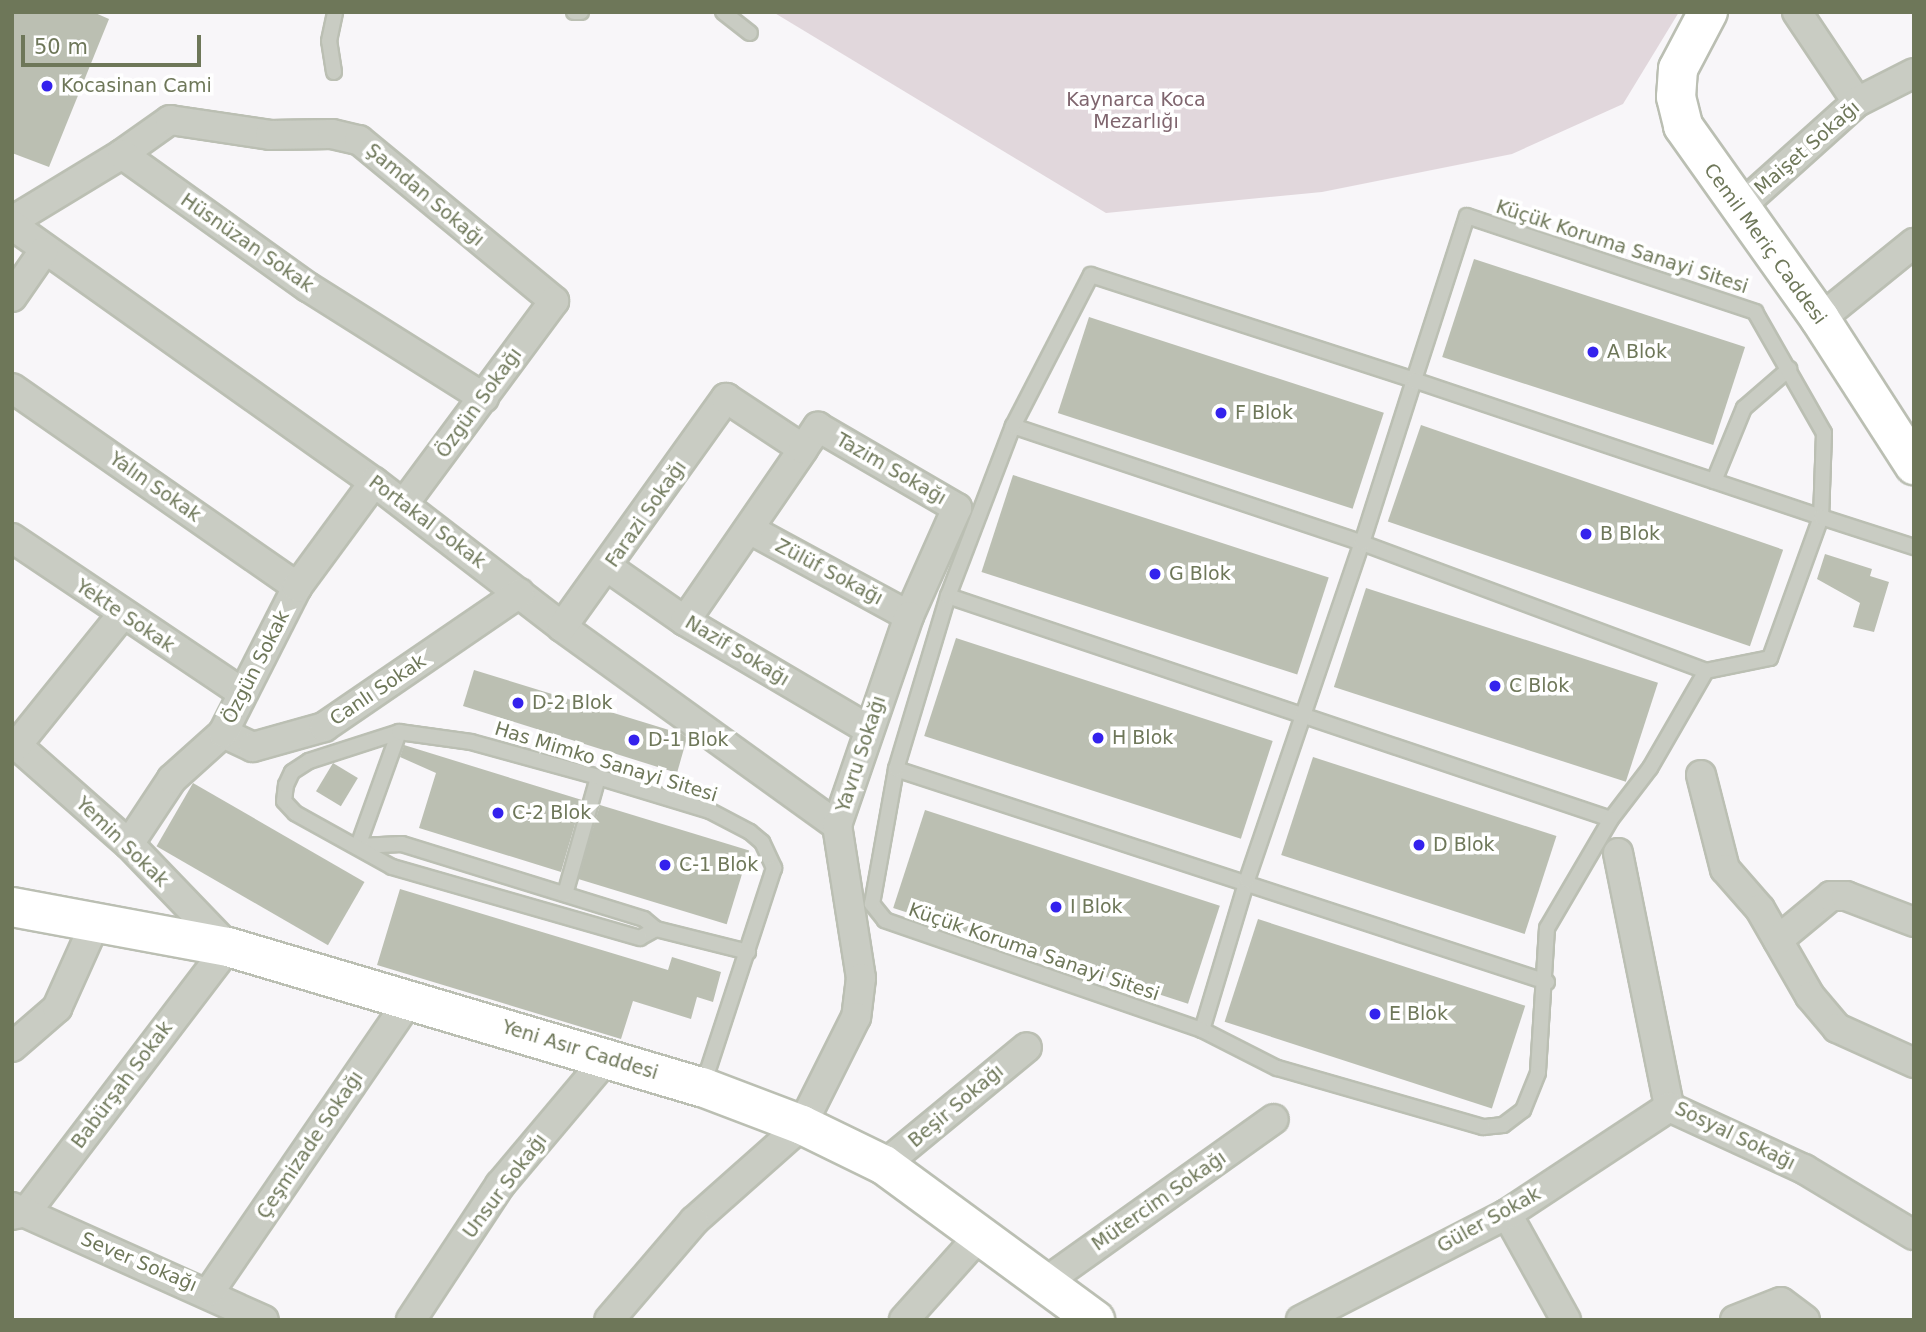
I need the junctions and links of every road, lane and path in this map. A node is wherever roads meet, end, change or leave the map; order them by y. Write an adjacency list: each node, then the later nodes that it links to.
1 (335, 12): 8 (lane)
2 (574, 12): 3 (lane)
3 (581, 12)
4 (723, 12): 7 (lane)
5 (1707, 12): 12 (street, Cemil Meriç Caddesi)
6 (1797, 12): 10 (street)
7 (750, 33)
8 (334, 72)
9 (1914, 73): 10 (street, Maişet Sokağı)
10 (1857, 102): 12 (street, Maişet Sokağı)
11 (122, 154): 13 (street); 17 (street, Şamdan Sokağı); 22 (street, Hüsnüzan Sokak)
12 (1740, 207): 18 (street, Cemil Meriç Caddesi)
13 (12, 223): 15 (street, Portakal Sokak)
14 (1912, 247): 18 (street)
15 (43, 252): 16 (street); 27 (street, Portakal Sokak)
16 (12, 297)
17 (554, 301): 22 (street, Özgün Sokağı)
18 (1820, 319): 25 (street, Cemil Meriç Caddesi)
19 (1789, 369): 20 (lane, Küçük Koruma Sanayi Sitesi); 26 (lane); 30 (lane, Küçük Koruma Sanayi Sitesi)
20 (1414, 380): 23 (lane, Küçük Koruma Sanayi Sitesi); 26 (lane, Küçük Koruma Sanayi Sitesi); 33 (lane, Küçük Koruma Sanayi Sitesi)
21 (12, 388): 36 (street, Yalın Sokak)
22 (484, 398): 28 (street, Özgün Sokağı)
23 (1013, 426): 33 (lane); 38 (lane, Küçük Koruma Sanayi Sitesi)
24 (803, 449): 29 (street, Tazim Sokağı); 31 (street); 35 (street, Farazi Sokağı)
25 (1914, 465)
26 (1714, 481): 30 (lane, Küçük Koruma Sanayi Sitesi)
27 (374, 482): 28 (street, Portakal Sokak); 36 (street, Özgün Sokak)
28 (404, 504): 37 (street, Portakal Sokak)
29 (957, 509): 40 (street, Yavru Sokağı)
30 (1821, 517): 34 (lane, Küçük Koruma Sanayi Sitesi); 43 (lane, Küçük Koruma Sanayi Sitesi)
31 (749, 529): 40 (street, Zülüf Sokağı); 41 (street)
32 (12, 538): 39 (street, Yekte Sokak)
33 (1362, 543): 43 (lane); 45 (lane, Küçük Koruma Sanayi Sitesi)
34 (1914, 547)
35 (609, 568): 41 (street, Nazif Sokağı); 42 (street, Farazi Sokağı)
36 (298, 587): 44 (street, Özgün Sokak)
37 (520, 593): 42 (street, Portakal Sokak); 48 (street, Canlı Sokak)
38 (948, 596): 45 (lane); 50 (lane, Küçük Koruma Sanayi Sitesi)
39 (121, 616): 44 (street, Yekte Sokak); 49 (street)
40 (909, 616): 46 (street, Yavru Sokağı)
41 (685, 621): 46 (street, Nazif Sokağı)
42 (562, 627): 54 (street, Portakal Sokak)
43 (1706, 671): 53 (lane, Küçük Koruma Sanayi Sitesi)
44 (240, 691): 48 (street, Özgün Sokak)
45 (1304, 716): 53 (lane); 58 (lane, Küçük Koruma Sanayi Sitesi)
46 (868, 729): 54 (street, Yavru Sokağı)
47 (399, 732): 52 (lane, Has Mimko Sanayi Sitesi); 56 (lane); 56 (lane, Has Mimko Sanayi Sitesi)
48 (223, 733): 55 (street, Özgün Sokak)
49 (15, 743): 55 (street, Yemin Sokak)
50 (896, 769): 58 (lane); 69 (lane, Küçük Koruma Sanayi Sitesi)
51 (1701, 775): 64 (street)
52 (598, 777): 59 (lane); 66 (lane, Has Mimko Sanayi Sitesi)
53 (1612, 819): 67 (lane, Küçük Koruma Sanayi Sitesi)
54 (837, 825): 77 (street, Yavru Sokağı)
55 (129, 844): 65 (street, Yemin Sokak)
56 (358, 846): 59 (lane, Has Mimko Sanayi Sitesi); 63 (lane, Has Mimko Sanayi Sitesi)
57 (1618, 853): 75 (street, Sosyal Sokağı)
58 (1247, 880): 67 (lane); 69 (lane, Küçük Koruma Sanayi Sitesi)
59 (565, 894): 63 (lane, Has Mimko Sanayi Sitesi)
60 (12, 907): 61 (street, Yeni Asır Caddesi)
61 (97, 919): 65 (street, Yeni Asır Caddesi); 70 (street)
62 (1914, 922): 64 (street)
63 (656, 929): 66 (lane, Has Mimko Sanayi Sitesi)
64 (1777, 940): 73 (street)
65 (228, 947): 68 (street, Yeni Asır Caddesi); 79 (street, Babürşah Sokak)
66 (748, 953): 74 (lane, Has Mimko Sanayi Sitesi)
67 (1547, 982): 69 (lane, Küçük Koruma Sanayi Sitesi)
68 (410, 999): 72 (street, Yeni Asır Caddesi); 84 (street, Çeşmizade Sokağı)
69 (1202, 1030)
70 (12, 1047)
71 (1027, 1047): 78 (street, Beşir Sokağı)
72 (607, 1058): 74 (street, Yeni Asır Caddesi); 86 (street, Unsur Sokağı)
73 (1914, 1063)
74 (702, 1087): 77 (street, Yeni Asır Caddesi)
75 (1669, 1107): 80 (street, Güler Sokak); 81 (street, Sosyal Sokağı)
76 (1274, 1119): 83 (street, Mütercim Sokağı)
77 (802, 1125): 78 (street, Yeni Asır Caddesi); 87 (street)
78 (884, 1165): 82 (street, Yeni Asır Caddesi)
79 (17, 1211): 84 (street, Sever Sokağı)
80 (1507, 1214): 90 (street, Güler Sokak); 91 (street)
81 (1914, 1235)
82 (979, 1236): 83 (street, Yeni Asır Caddesi); 88 (street)
83 (1044, 1283): 89 (street, Yeni Asır Caddesi)
84 (210, 1292): 85 (street, Sever Sokağı)
85 (264, 1320)
86 (411, 1320)
87 (609, 1320)
88 (904, 1320)
89 (1095, 1320)
90 (1301, 1320)
91 (1566, 1320)
92 (1735, 1320): 93 (street)
93 (1805, 1320)

